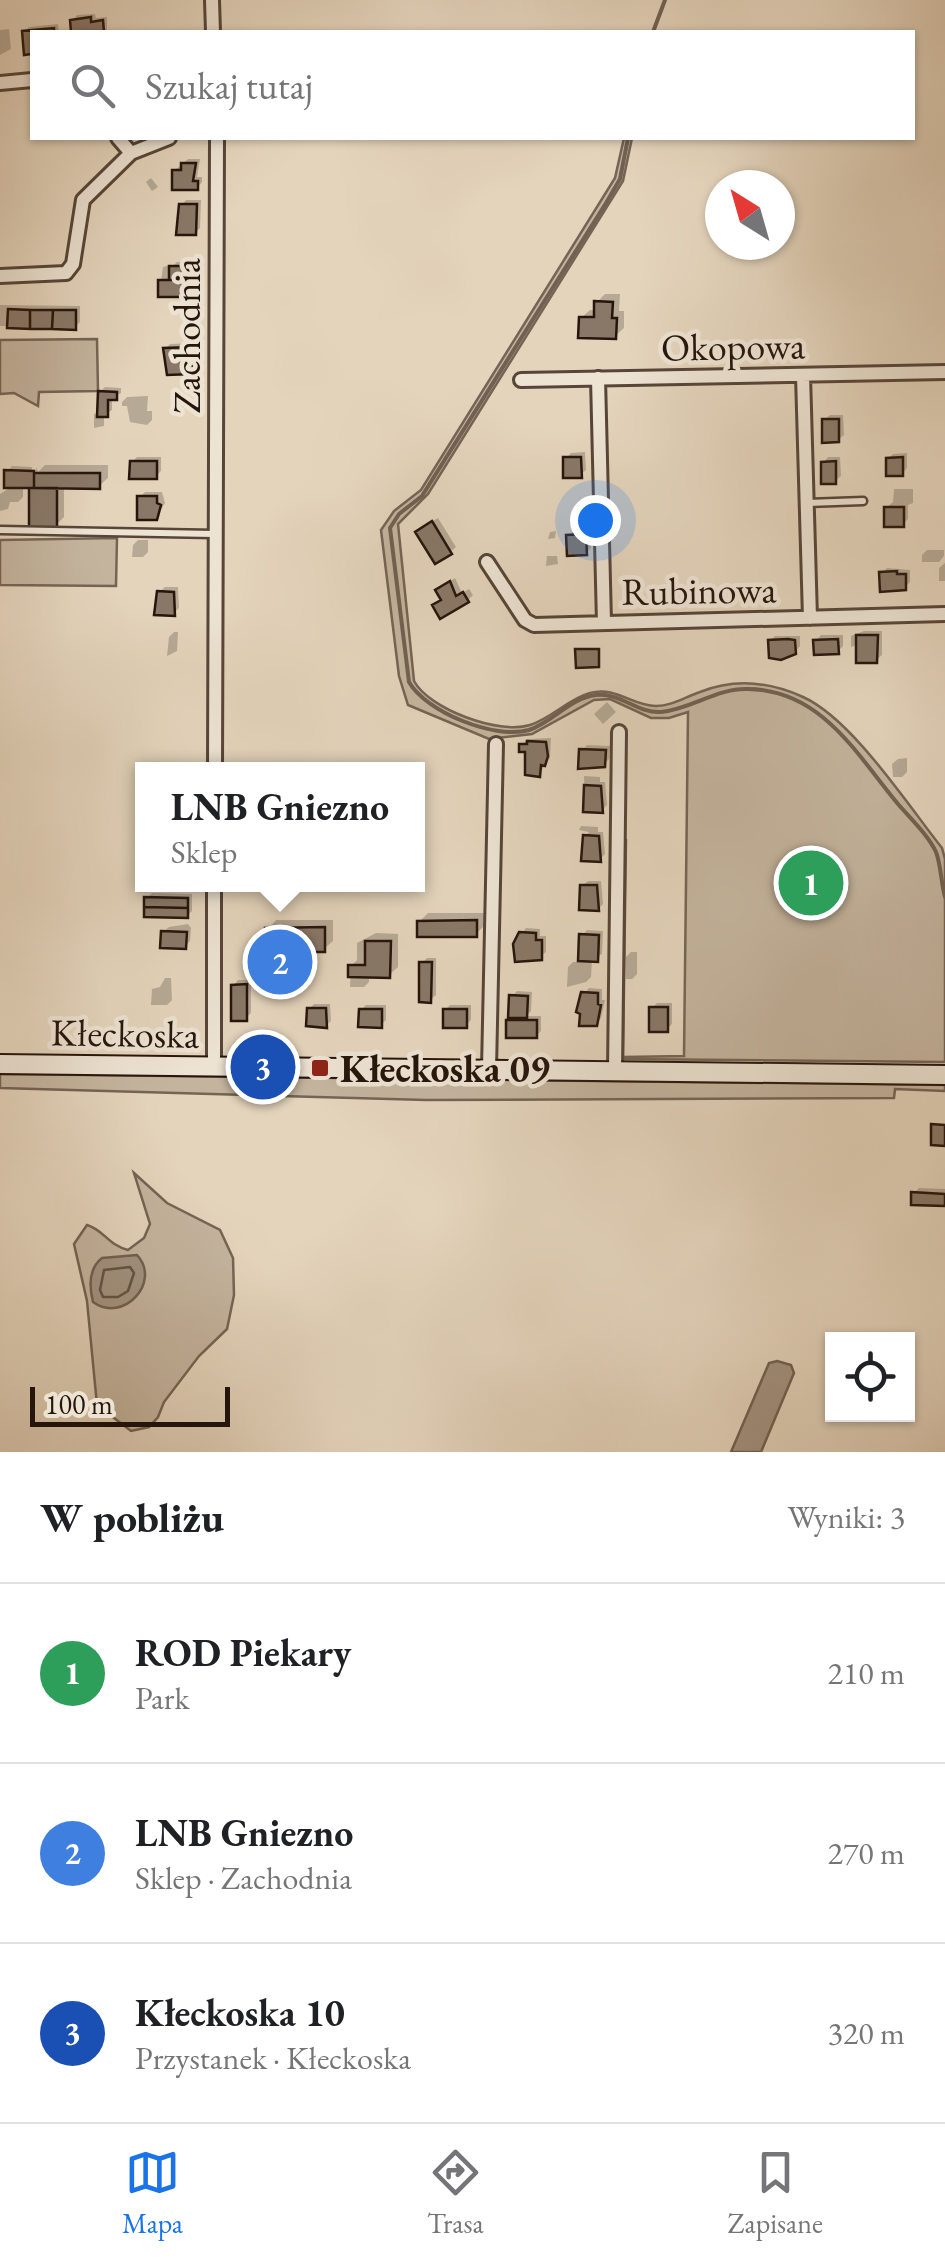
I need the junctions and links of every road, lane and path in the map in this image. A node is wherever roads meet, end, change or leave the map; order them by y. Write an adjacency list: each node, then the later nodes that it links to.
1 (212, 0): 2 (street)
2 (213, 30)
3 (30, 80): 4 (street)
4 (0, 83)
5 (120, 140): 8 (street)
6 (164, 140): 8 (street)
7 (217, 140): 17 (street, Zachodnia)
8 (131, 153): 9 (street)
9 (0, 276)
10 (945, 372): 11 (street, Okopowa)
11 (803, 375): 12 (street, Okopowa); 15 (street)
12 (598, 378): 13 (street, Okopowa); 21 (street)
13 (522, 380)
14 (863, 501): 15 (lane)
15 (806, 503): 20 (street)
16 (0, 530): 17 (lane)
17 (215, 534): 24 (street, Zachodnia)
18 (487, 562): 21 (street, Rubinowa)
19 (945, 614): 20 (street, Rubinowa)
20 (810, 618): 21 (street, Rubinowa)
21 (604, 623)
22 (619, 732): 29 (street)
23 (496, 744): 28 (street)
24 (214, 762)
25 (214, 892): 27 (street)
26 (0, 1064): 27 (main road, Kłeckoska)
27 (214, 1066): 28 (main road, Kłeckoska)
28 (489, 1070): 29 (main road, Kłeckoska)
29 (615, 1071): 30 (main road, Kłeckoska)
30 (945, 1075)

